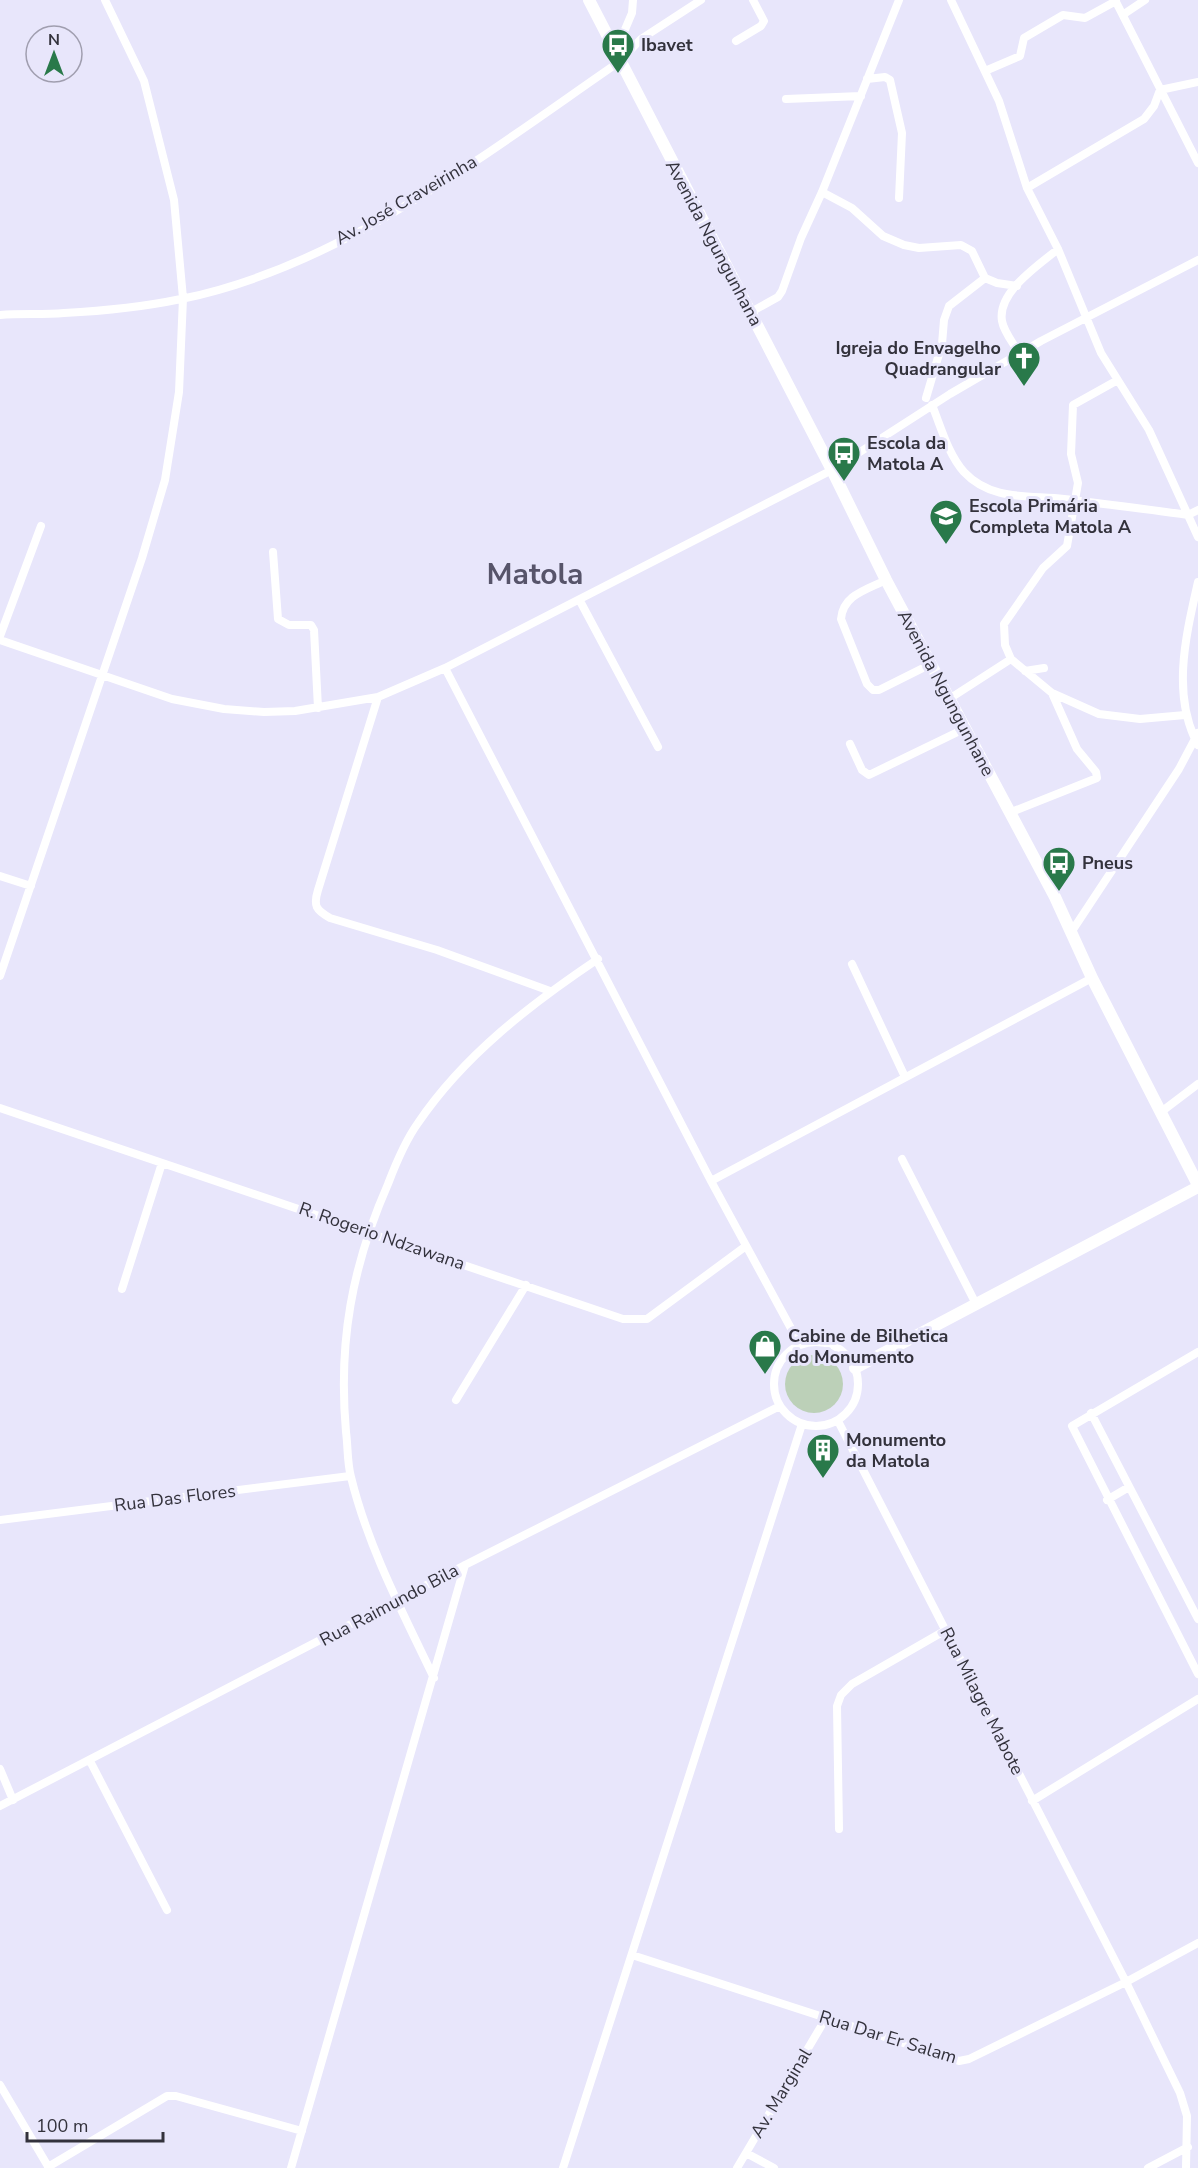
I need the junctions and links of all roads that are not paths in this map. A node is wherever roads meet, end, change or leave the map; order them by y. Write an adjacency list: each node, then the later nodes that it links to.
1 (105, 0): 27 (street)
2 (589, 0): 12 (street, Avenida Ngungunhana)
3 (633, 0): 12 (street)
4 (701, 0): 12 (street, Av. José Craveirinha)
5 (753, 0): 11 (street)
6 (899, 0): 14 (street)
7 (951, 0): 13 (street)
8 (1116, 0): 10 (street); 13 (street)
9 (1145, 0): 10 (street)
10 (1124, 14): 16 (street)
11 (736, 41)
12 (617, 57): 27 (street, Av. José Craveirinha); 28 (street, Avenida Ngungunhana)
13 (985, 71): 20 (street)
14 (867, 79): 17 (street); 22 (street)
15 (1198, 82): 16 (street)
16 (1160, 90): 19 (street); 20 (street)
17 (861, 96): 18 (street); 21 (street)
18 (786, 99)
19 (1198, 163)
20 (1027, 188): 23 (street)
21 (822, 192): 25 (street); 28 (street)
22 (899, 198)
23 (1059, 249): 26 (street); 30 (street)
24 (1198, 260): 30 (street)
25 (986, 278): 26 (street); 33 (street)
26 (1017, 286): 31 (street)
27 (183, 298): 29 (street, Av. José Craveirinha); 52 (street)
28 (751, 312): 35 (street, Avenida Ngungunhana)
29 (0, 315)
30 (1088, 319): 31 (street); 32 (street)
31 (1020, 355): 34 (street)
32 (1116, 381): 37 (street); 39 (street)
33 (926, 398)
34 (932, 405): 35 (street); 37 (street)
35 (832, 470): 36 (street, Avenida Ngungunhana); 45 (street)
36 (840, 487): 43 (street, Avenida Ngungunhane)
37 (1075, 501): 39 (street); 47 (street)
38 (1198, 510): 39 (street)
39 (1188, 515): 41 (street)
40 (41, 526): 46 (street)
41 (1198, 537)
42 (273, 552): 56 (street)
43 (886, 580): 48 (street, Avenida Ngungunhane); 48 (street)
44 (1198, 582): 57 (street)
45 (580, 601): 49 (street); 61 (street)
46 (0, 638): 52 (street)
47 (1011, 659): 51 (street); 55 (street)
48 (931, 664): 55 (street, Avenida Ngungunhane)
49 (446, 668): 54 (street); 66 (street)
50 (1044, 668): 51 (street)
51 (1025, 671): 53 (street)
52 (103, 677): 56 (street); 64 (street)
53 (1052, 693): 57 (street); 62 (street)
54 (378, 697): 56 (street); 70 (street)
55 (949, 699): 58 (street, Avenida Ngungunhane)
56 (318, 708)
57 (1185, 715): 59 (street)
58 (966, 728): 60 (street); 62 (street, Avenida Ngungunhane)
59 (1197, 738): 65 (street)
60 (850, 744)
61 (658, 747)
62 (1009, 813): 65 (street, Avenida Ngungunhane)
63 (0, 876): 64 (street)
64 (31, 886): 68 (street)
65 (1072, 931): 69 (street, Avenida Ngungunhane)
66 (598, 959): 70 (street); 77 (street)
67 (852, 964): 71 (street)
68 (0, 976)
69 (1092, 978): 71 (street); 74 (street, Avenida Ngungunhane)
70 (550, 991): 79 (street)
71 (906, 1077): 77 (street)
72 (1198, 1084): 74 (street)
73 (0, 1108): 76 (street, R. Rogerio Ndzawana)
74 (1161, 1112): 78 (street, Avenida Ngungunhane)
75 (902, 1159): 83 (street)
76 (162, 1163): 79 (street, R. Rogerio Ndzawana); 82 (street)
77 (711, 1181): 80 (street)
78 (1198, 1186): 83 (street)
79 (367, 1230): 81 (street, R. Rogerio Ndzawana); 92 (street)
80 (746, 1246): 81 (street, R. Rogerio Ndzawana); 84 (street)
81 (526, 1285): 87 (street)
82 (122, 1289)
83 (976, 1304): 86 (street)
84 (800, 1345): 86 (street); 88 (street)
85 (1198, 1352): 89 (street)
86 (855, 1368): 90 (street)
87 (456, 1400)
88 (780, 1406): 91 (street); 96 (street, Rua Raimundo Bila)
89 (1091, 1413): 93 (street); 94 (street)
90 (838, 1420): 91 (street); 99 (street, Rua Milagre Mabote)
91 (802, 1424): 111 (street)
92 (350, 1476): 95 (street, Rua Das Flores); 97 (street)
93 (1129, 1487): 94 (street); 98 (street)
94 (1107, 1500): 100 (street)
95 (0, 1520)
96 (465, 1565): 97 (street, Rua Raimundo Bila); 101 (street)
97 (397, 1600): 101 (street); 103 (street, Rua Raimundo Bila)
98 (1198, 1619)
99 (946, 1630): 106 (street, Rua Milagre Mabote); 108 (street)
100 (1198, 1674)
101 (434, 1678): 115 (street)
102 (1198, 1699): 106 (street)
103 (90, 1761): 105 (street, Rua Raimundo Bila); 109 (street)
104 (0, 1769): 105 (street)
105 (13, 1800): 107 (street, Rua Raimundo Bila)
106 (1032, 1801): 112 (street, Rua Milagre Mabote)
107 (0, 1806)
108 (839, 1829)
109 (167, 1910)
110 (1198, 1943): 112 (street, Rua Dar Er Salam)
111 (632, 1955): 113 (street, Rua Dar Er Salam); 120 (street)
112 (1126, 1982): 113 (street, Rua Dar Er Salam); 116 (street, Rua Milagre Mabote)
113 (826, 2018): 117 (street, Av. Marginal)
114 (0, 2085): 118 (street)
115 (302, 2131): 118 (street); 119 (street)
116 (1188, 2147): 123 (street); 124 (street, Rua Milagre Mabote)
117 (746, 2153): 121 (street, Av. Marginal); 122 (street)
118 (48, 2167)
119 (291, 2168)
120 (563, 2168)
121 (737, 2168)
122 (774, 2168)
123 (1148, 2168)
124 (1186, 2168)

